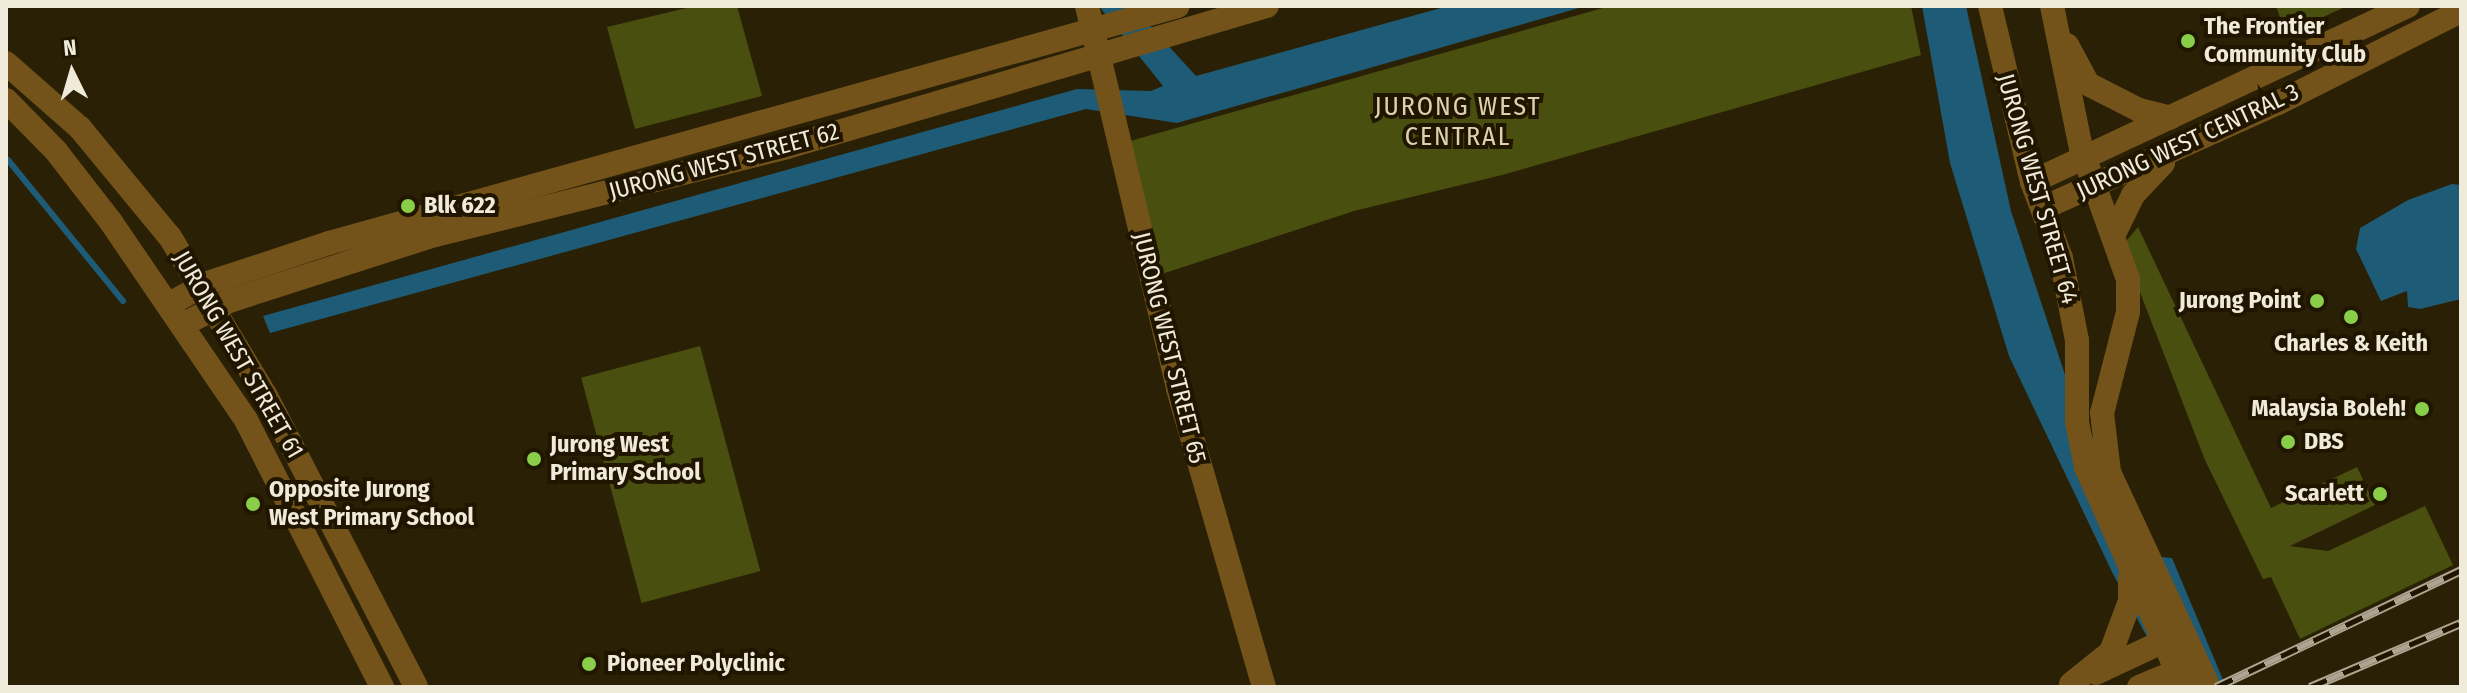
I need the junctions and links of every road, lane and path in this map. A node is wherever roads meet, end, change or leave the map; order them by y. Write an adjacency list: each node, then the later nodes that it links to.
1 (1087, 6): 8 (street, JURONG WEST STREET 65)
2 (1178, 6): 8 (street, JURONG WEST STREET 62)
3 (1267, 6): 9 (street, JURONG WEST STREET 62)
4 (1990, 6): 15 (street, JURONG WEST STREET 64)
5 (2408, 6): 12 (street, JURONG WEST CENTRAL 3)
6 (2461, 11): 13 (street, JURONG WEST CENTRAL 3)
7 (2054, 16): 12 (street); 14 (street, JURONG WEST STREET 64)
8 (1091, 31): 9 (street, JURONG WEST STREET 65); 19 (street, JURONG WEST STREET 62)
9 (1097, 55): 19 (street, JURONG WEST STREET 62); 28 (street, JURONG WEST STREET 65)
10 (6, 63): 19 (street, JURONG WEST STREET 61)
11 (6, 100): 20 (street, JURONG WEST STREET 61)
12 (2170, 118): 14 (street, JURONG WEST CENTRAL 3)
13 (2174, 152): 16 (street, JURONG WEST CENTRAL 3); 18 (street)
14 (2084, 157): 15 (street, JURONG WEST CENTRAL 3); 16 (street, JURONG WEST STREET 64)
15 (2032, 182): 17 (street, JURONG WEST STREET 64)
16 (2095, 186): 17 (street, JURONG WEST CENTRAL 3); 18 (street, JURONG WEST STREET 64)
17 (2043, 208): 22 (street, JURONG WEST STREET 64)
18 (2113, 236): 23 (street, JURONG WEST STREET 64)
19 (207, 297): 20 (street, JURONG WEST STREET 62); 21 (street, JURONG WEST STREET 62); 27 (street, JURONG WEST STREET 61)
20 (169, 304): 21 (street, JURONG WEST STREET 61)
21 (184, 324): 26 (street, JURONG WEST STREET 61)
22 (2130, 569): 23 (street, JURONG WEST STREET 64); 25 (street)
23 (2173, 637): 24 (street, JURONG WEST STREET 64); 25 (street)
24 (2185, 674): 29 (street); 30 (street, JURONG WEST STREET 64)
25 (2068, 686)
26 (382, 687)
27 (416, 687)
28 (1264, 687)
29 (2139, 687)
30 (2209, 687)

